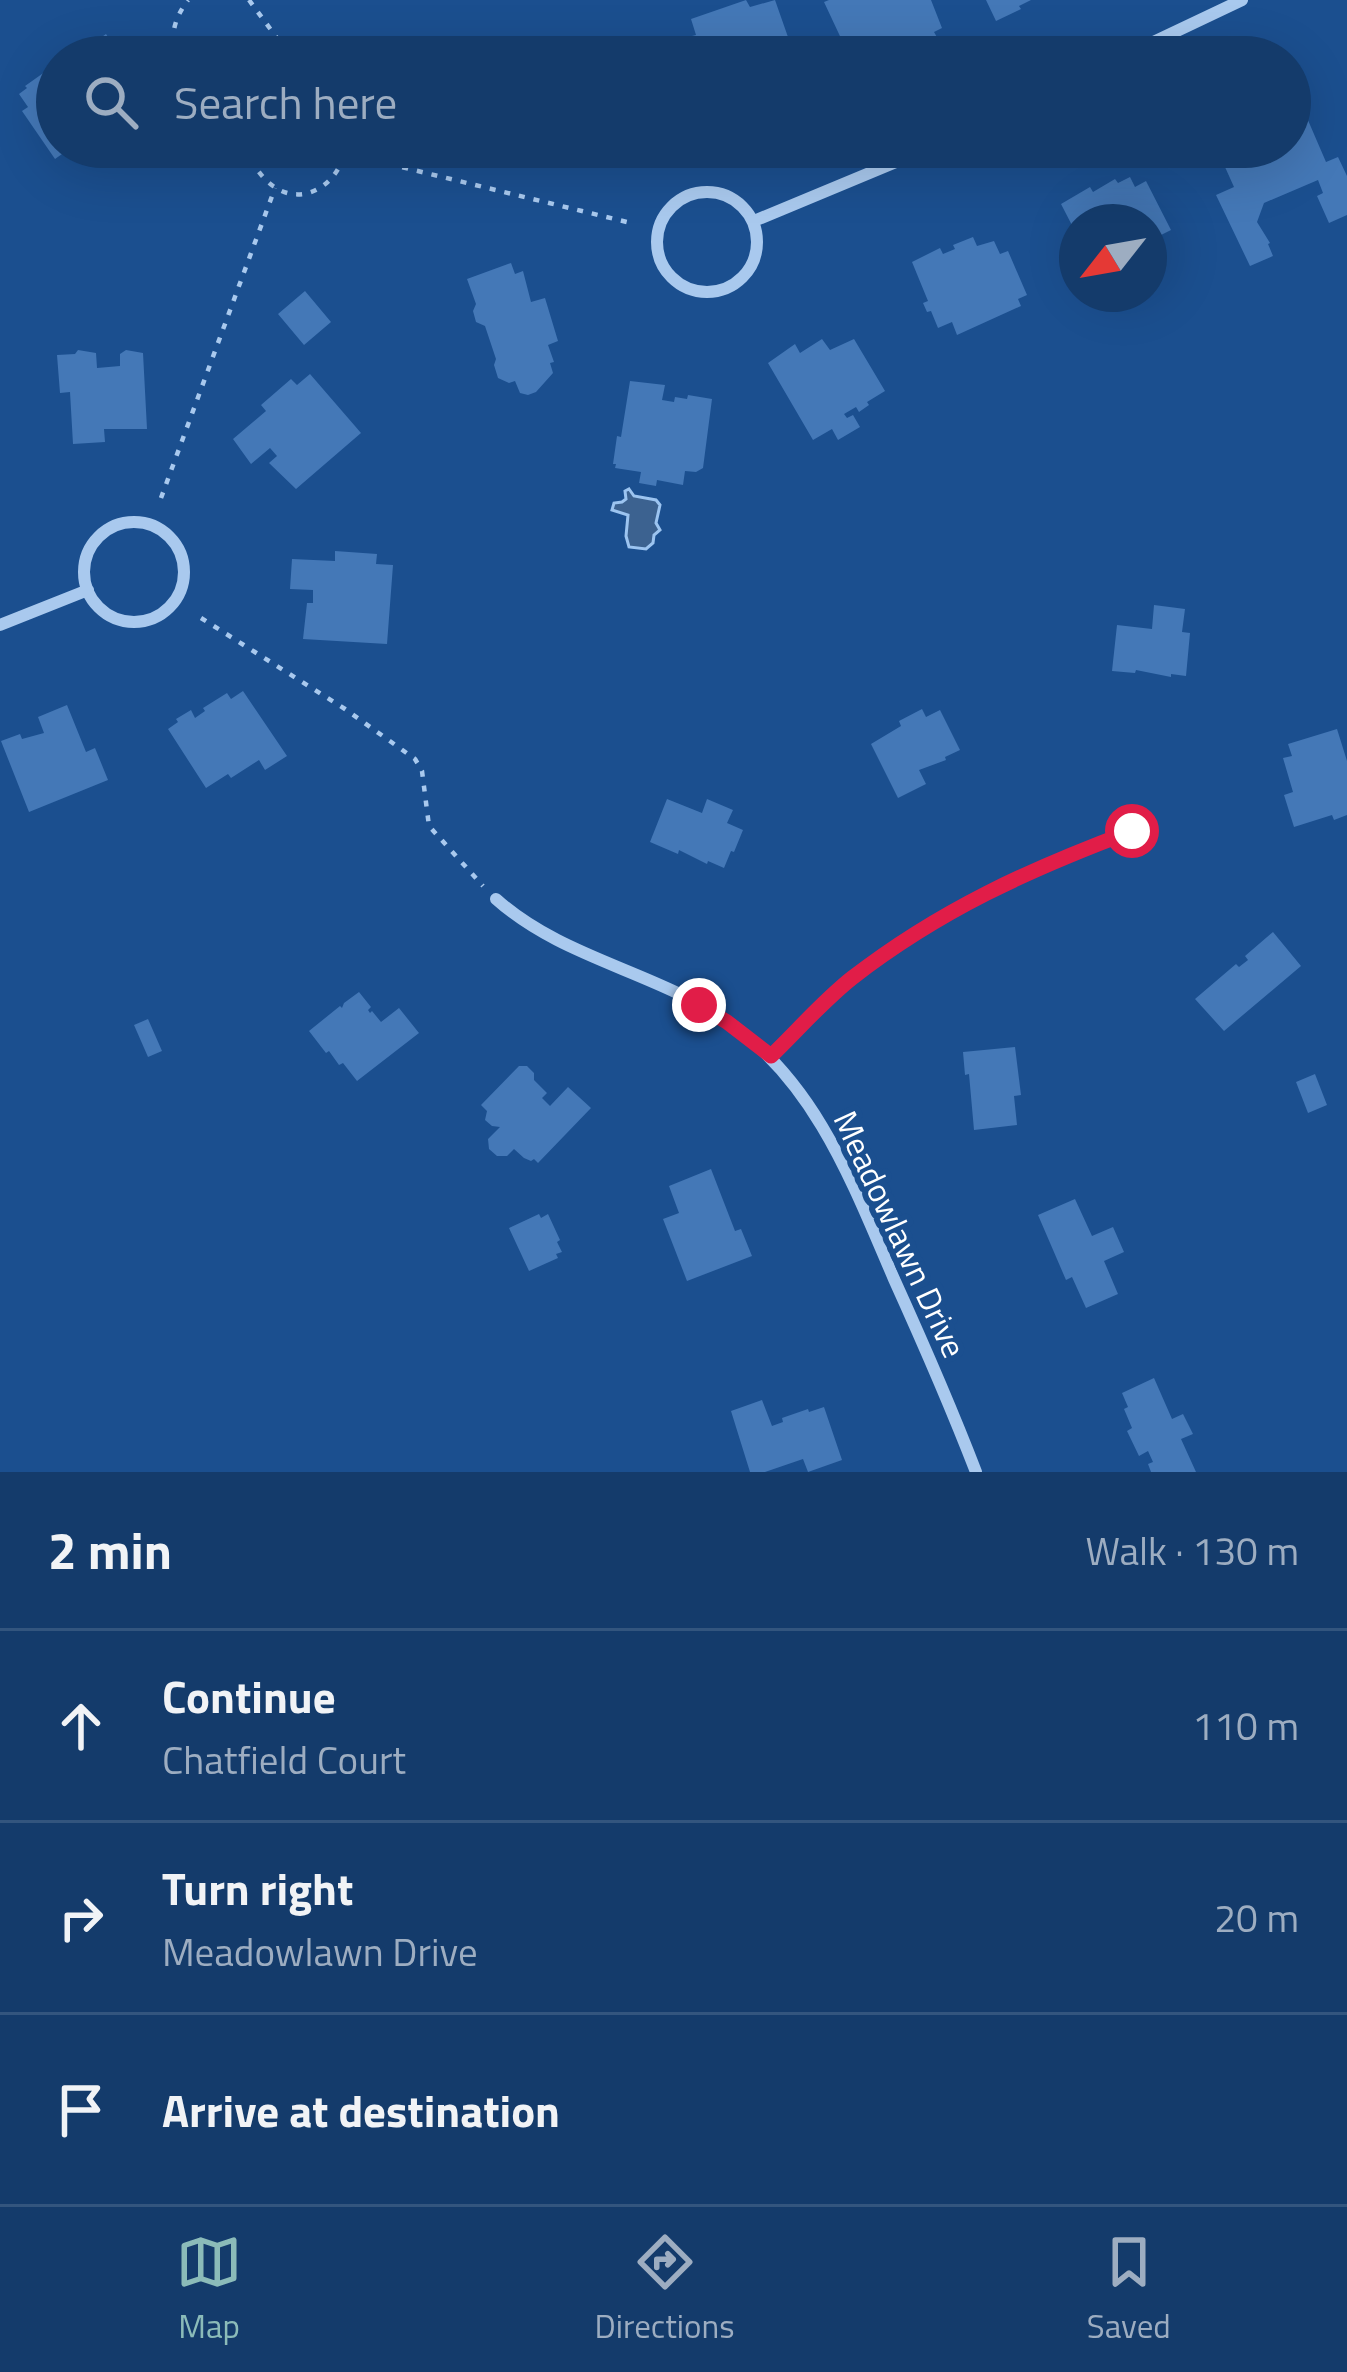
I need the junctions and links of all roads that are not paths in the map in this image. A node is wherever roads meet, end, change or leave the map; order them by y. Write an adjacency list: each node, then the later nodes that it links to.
1 (1242, 0): 2 (street)
2 (1166, 36)
3 (881, 168): 4 (street)
4 (754, 221): 4 (street)
5 (88, 590): 5 (street); 6 (street)
6 (0, 625)
7 (1132, 831): 9 (street)
8 (496, 898): 9 (street, Meadowlawn Drive)
9 (771, 1056): 10 (street, Meadowlawn Drive)
10 (976, 1472)

